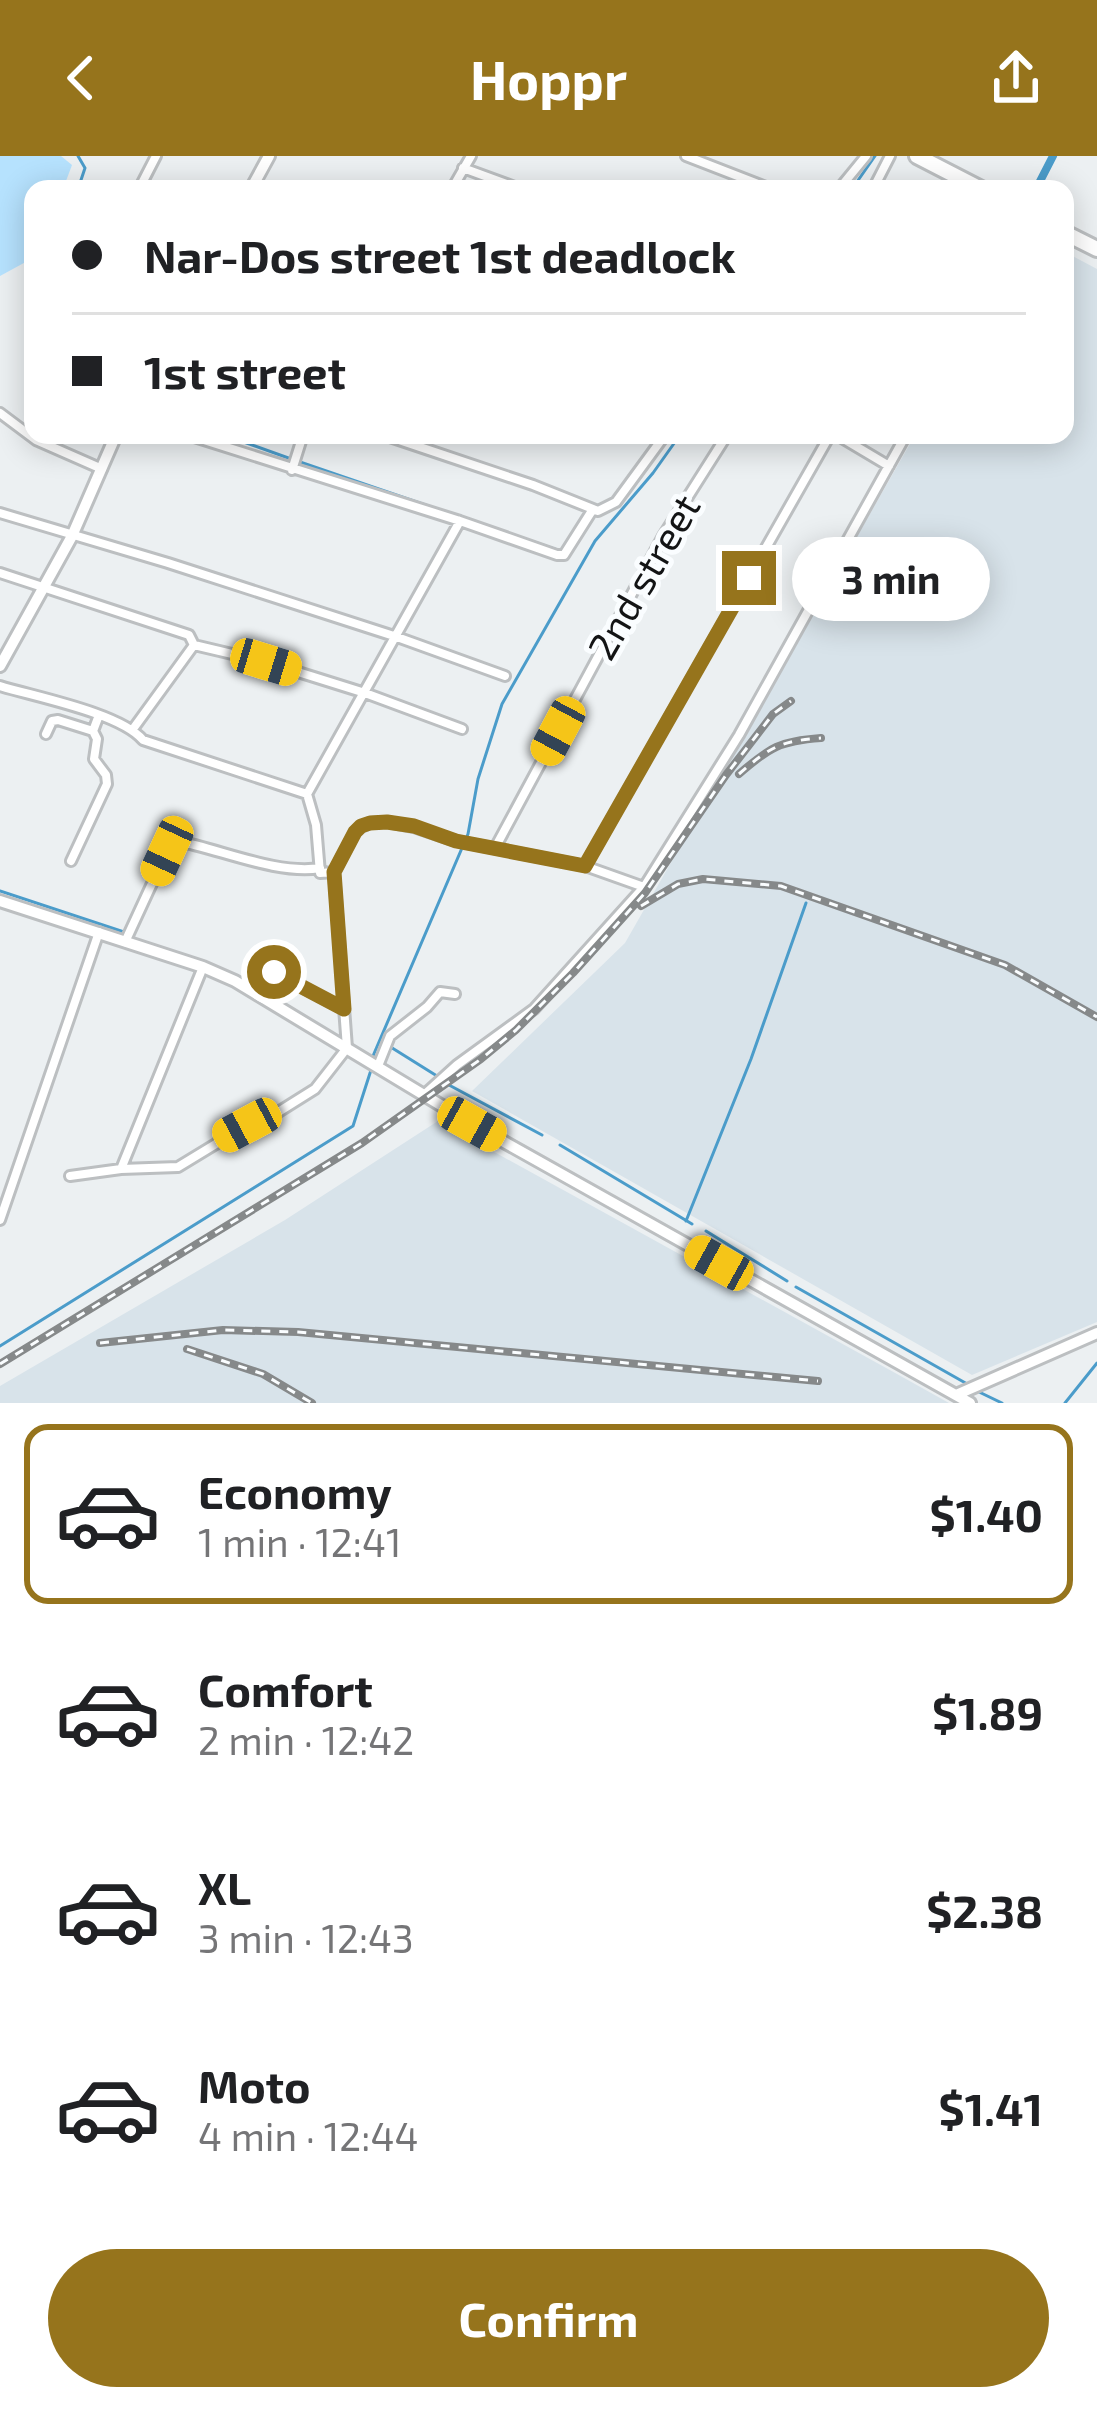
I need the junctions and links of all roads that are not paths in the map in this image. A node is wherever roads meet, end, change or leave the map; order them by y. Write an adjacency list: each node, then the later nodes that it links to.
1 (471, 156): 5 (street)
2 (686, 156): 8 (street)
3 (866, 156): 9 (street)
4 (917, 156): 10 (main road)
5 (463, 168): 6 (street); 7 (street)
6 (457, 180)
7 (496, 180)
8 (748, 180)
9 (846, 180)
10 (960, 180)
11 (45, 444): 22 (street)
12 (112, 444): 22 (main road)
13 (215, 444): 23 (street)
14 (299, 444): 23 (street)
15 (411, 444): 24 (street)
16 (656, 444): 24 (street)
17 (721, 444): 42 (street, 2nd street)
18 (828, 444): 44 (street)
19 (849, 444): 21 (street)
20 (901, 444): 21 (street)
21 (889, 466): 47 (street)
22 (102, 469): 27 (main road)
23 (292, 470): 26 (street)
24 (593, 509): 26 (street)
25 (0, 513): 27 (street)
26 (460, 521): 30 (street)
27 (72, 536): 29 (main road); 30 (street)
28 (0, 573): 29 (street)
29 (44, 587): 31 (street); 32 (main road)
30 (397, 637): 33 (street); 35 (street)
31 (194, 646): 35 (street); 37 (street)
32 (0, 666)
33 (505, 676)
34 (0, 686): 36 (street)
35 (365, 693): 38 (street); 41 (street)
36 (99, 715): 37 (street); 39 (street)
37 (134, 729): 41 (street)
38 (462, 730)
39 (92, 731): 40 (street); 43 (street)
40 (46, 734)
41 (307, 794): 45 (street)
42 (495, 848): 44 (street); 46 (street)
43 (71, 861)
44 (585, 866): 47 (street)
45 (320, 868): 46 (street); 50 (street)
46 (334, 872): 54 (street)
47 (644, 887): 57 (street)
48 (0, 901): 49 (main road)
49 (99, 932): 50 (main road); 60 (street)
50 (125, 942): 51 (main road)
51 (203, 967): 55 (main road); 58 (street)
52 (274, 972): 54 (street)
53 (455, 994): 56 (street)
54 (344, 1009): 55 (street)
55 (347, 1048): 56 (main road); 58 (street)
56 (378, 1066): 57 (main road)
57 (425, 1094): 62 (main road)
58 (121, 1169): 59 (street)
59 (70, 1176)
60 (0, 1220)
61 (1097, 1333): 62 (main road)
62 (965, 1395)

